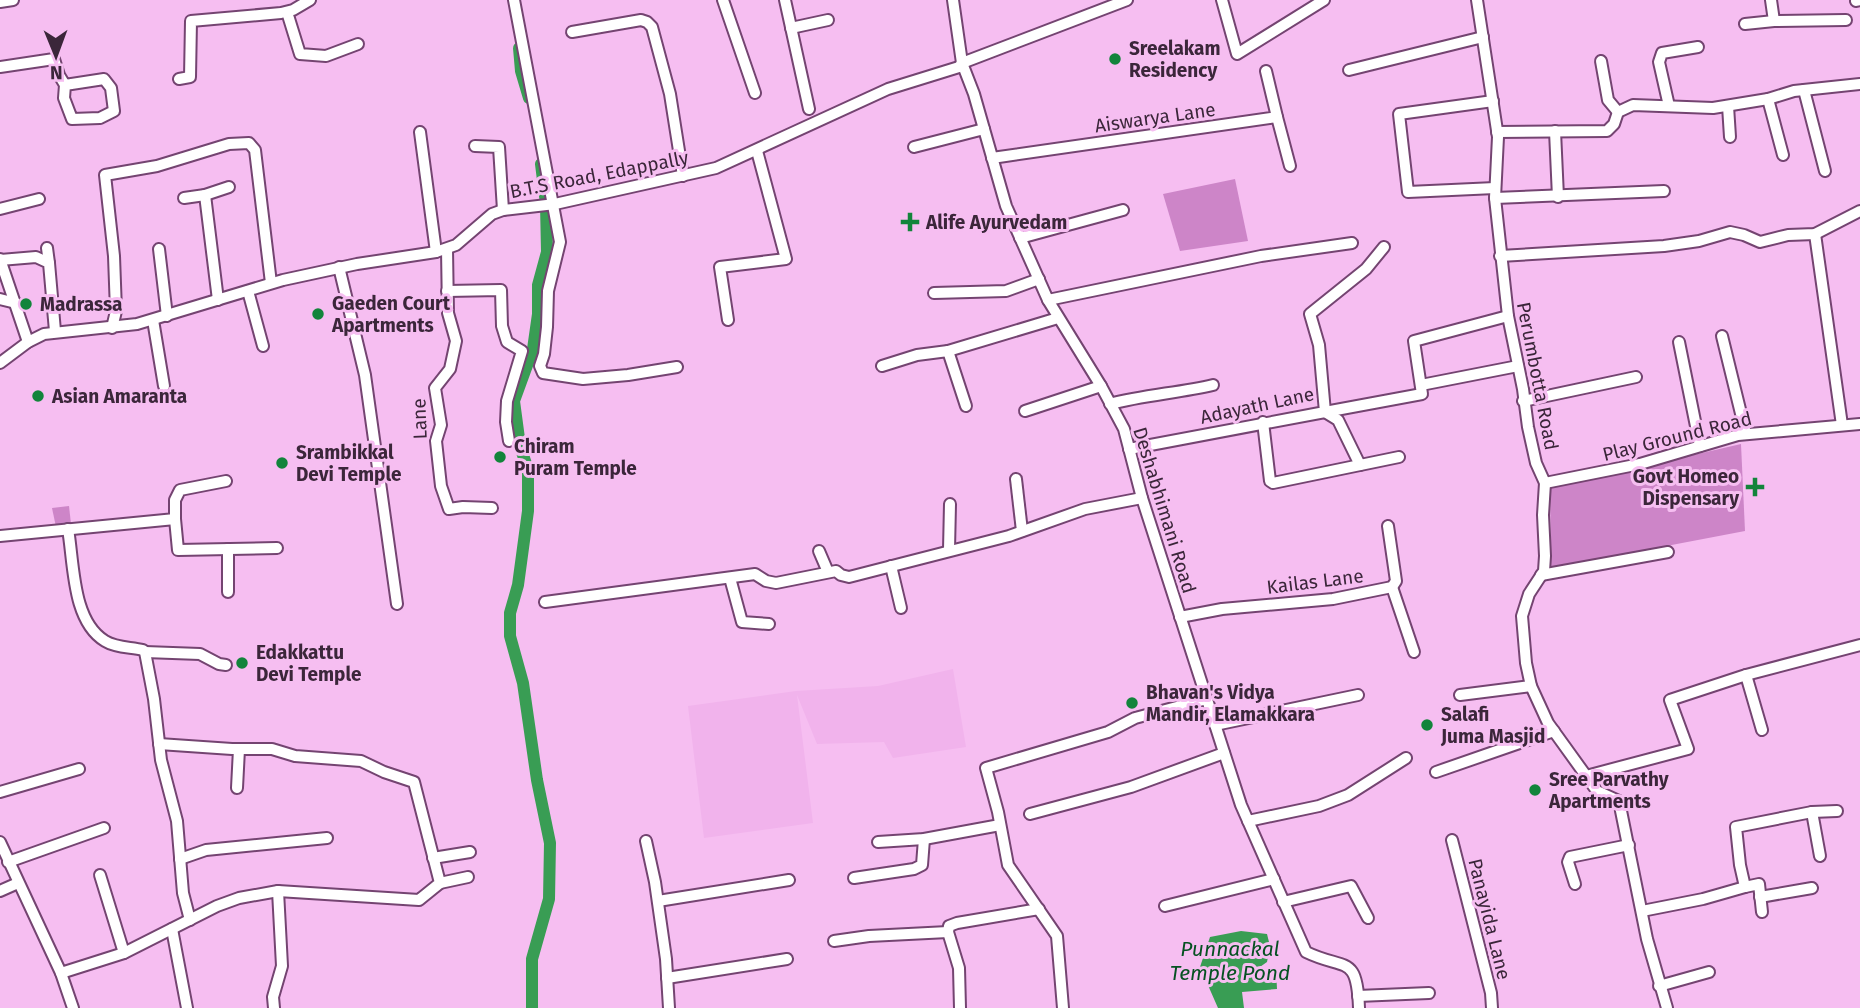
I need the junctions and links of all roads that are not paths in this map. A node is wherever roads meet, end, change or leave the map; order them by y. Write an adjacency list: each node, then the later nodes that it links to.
1 (13, 0): 12 (street)
2 (310, 0): 13 (street)
3 (514, 0): 60 (street)
4 (723, 0): 32 (street)
5 (785, 0): 18 (street)
6 (953, 0): 24 (street, Deshabhimani Road)
7 (1126, 0): 24 (street, B.T.S Road, Edappally)
8 (1222, 0): 9 (street)
9 (1324, 0)
10 (1477, 0): 20 (street, Perumbotta Road)
11 (1771, 0): 16 (street)
12 (0, 2)
13 (287, 12): 21 (street); 28 (street)
14 (828, 20): 18 (street)
15 (1846, 20): 16 (street)
16 (1774, 21): 17 (street)
17 (1745, 24)
18 (792, 28): 37 (street)
19 (572, 32): 52 (street)
20 (1483, 37): 26 (street); 34 (street, Perumbotta Road)
21 (358, 44)
22 (1698, 47): 35 (street)
23 (1601, 61): 38 (street)
24 (962, 63): 40 (street, Deshabhimani Road); 47 (street, B.T.S Road, Edappally)
25 (0, 66): 30 (street)
26 (1349, 69)
27 (1266, 71): 39 (street)
28 (179, 79)
29 (1860, 84): 31 (street)
30 (65, 85): 30 (street)
31 (1804, 90): 33 (street); 51 (street)
32 (755, 93)
33 (1768, 99): 36 (street); 48 (street)
34 (1493, 101): 43 (street, Perumbotta Road); 55 (street)
35 (1669, 106): 36 (street); 38 (street)
36 (1728, 106): 44 (street)
37 (809, 109)
38 (1618, 112): 41 (street)
39 (1277, 117): 49 (street, Aiswarya Lane); 50 (street)
40 (984, 130): 46 (street); 49 (street, Deshabhimani Road)
41 (1555, 131): 43 (street); 57 (street)
42 (420, 132): 71 (street, Lane)
43 (1497, 132): 55 (street, Perumbotta Road)
44 (1730, 137)
45 (475, 146): 62 (street)
46 (914, 147)
47 (757, 151): 52 (street, B.T.S Road, Edappally); 89 (street)
48 (1783, 155)
49 (992, 158): 66 (street, Deshabhimani Road)
50 (1290, 166)
51 (1825, 171)
52 (683, 176): 60 (street, B.T.S Road, Edappally)
53 (229, 187): 56 (street)
54 (1664, 191): 57 (street)
55 (1495, 193): 57 (street); 72 (street, Perumbotta Road)
56 (205, 195): 58 (street); 82 (street)
57 (1558, 197)
58 (184, 198)
59 (39, 199): 61 (street)
60 (555, 204): 62 (street, B.T.S Road, Edappally); 100 (street)
61 (0, 209)
62 (503, 210): 71 (street, B.T.S Road, Edappally)
63 (1123, 211): 66 (street)
64 (1860, 211): 65 (street)
65 (1815, 234): 72 (street); 113 (street)
66 (1020, 238): 76 (street, Deshabhimani Road)
67 (1352, 243): 83 (street)
68 (1384, 247): 110 (street, Adayath Lane)
69 (47, 248): 74 (street)
70 (159, 249): 85 (street)
71 (441, 251): 75 (street, B.T.S Road, Edappally); 78 (street, Lane)
72 (1500, 256): 86 (street, Perumbotta Road)
73 (0, 260): 74 (street); 84 (street)
74 (49, 263): 91 (street)
75 (339, 267): 77 (street, B.T.S Road, Edappally); 143 (street)
76 (1038, 279): 80 (street); 83 (street, Deshabhimani Road)
77 (271, 283): 79 (street, B.T.S Road, Edappally); 90 (street)
78 (447, 291): 115 (street); 125 (street, Lane)
79 (248, 292): 82 (street, B.T.S Road, Edappally); 95 (street)
80 (934, 293)
81 (0, 299): 84 (street)
82 (218, 300): 85 (street, B.T.S Road, Edappally)
83 (1048, 300): 87 (street, Deshabhimani Road)
84 (16, 303): 93 (street)
85 (167, 316): 88 (street, B.T.S Road, Edappally)
86 (1508, 316): 99 (street, Perumbotta Road); 103 (street)
87 (1058, 318): 96 (street); 105 (street, Deshabhimani Road)
88 (153, 320): 90 (street, B.T.S Road, Edappally); 104 (street)
89 (728, 320)
90 (112, 328): 91 (street, B.T.S Road, Edappally)
91 (55, 331): 93 (street, B.T.S Road, Edappally)
92 (1721, 336): 114 (street)
93 (28, 342): 97 (street, B.T.S Road, Edappally)
94 (1679, 342): 116 (street)
95 (263, 346)
96 (948, 351): 98 (street); 108 (street)
97 (0, 363)
98 (882, 366)
99 (1518, 366): 103 (street); 106 (street, Perumbotta Road)
100 (677, 367)
101 (1636, 377): 106 (street)
102 (1213, 385): 107 (street)
103 (1420, 385): 110 (street)
104 (164, 386)
105 (1101, 386): 107 (street, Deshabhimani Road); 109 (street)
106 (1523, 401): 122 (street, Perumbotta Road)
107 (1110, 404): 117 (street, Deshabhimani Road)
108 (966, 406)
109 (1026, 411)
110 (1325, 412): 111 (street, Adayath Lane); 119 (street)
111 (1264, 422): 117 (street, Adayath Lane); 119 (street)
112 (1860, 424): 113 (street, Play Ground Road)
113 (1842, 425): 114 (street, Play Ground Road)
114 (1745, 434): 116 (street, Play Ground Road)
115 (509, 441)
116 (1700, 446): 122 (street, Play Ground Road)
117 (1129, 449): 123 (street, Deshabhimani Road)
118 (1399, 457): 119 (street)
119 (1360, 465)
120 (1016, 480): 129 (street)
121 (226, 481): 126 (street)
122 (1545, 483): 138 (street, Perumbotta Road)
123 (1142, 498): 129 (street); 145 (street, Deshabhimani Road)
124 (950, 504): 133 (street)
125 (492, 508)
126 (175, 519): 128 (street); 132 (street)
127 (1388, 526): 140 (street, Kailas Lane)
128 (68, 529): 130 (street); 148 (street)
129 (1022, 531): 133 (street)
130 (0, 536)
131 (277, 548): 132 (street)
132 (228, 549): 141 (street)
133 (949, 550): 136 (street)
134 (819, 551): 137 (street)
135 (1668, 552): 138 (street)
136 (891, 566): 137 (street); 144 (street)
137 (828, 572): 139 (street)
138 (1541, 575): 152 (street, Perumbotta Road)
139 (730, 578): 142 (street); 146 (street)
140 (1392, 587): 145 (street, Kailas Lane); 149 (street)
141 (228, 592)
142 (545, 602)
143 (397, 604)
144 (901, 608)
145 (1180, 617): 155 (street, Deshabhimani Road)
146 (769, 624)
147 (1860, 645): 151 (street)
148 (145, 652): 150 (street); 159 (street)
149 (1413, 652)
150 (226, 665)
151 (1746, 675): 157 (street); 165 (street)
152 (1531, 686): 154 (street); 158 (street, Perumbotta Road)
153 (1358, 695): 156 (street)
154 (1460, 695)
155 (1206, 699): 156 (street, Deshabhimani Road); 172 (street)
156 (1215, 725): 161 (street, Deshabhimani Road)
157 (1762, 730)
158 (1554, 731): 164 (street); 165 (street, Perumbotta Road)
159 (159, 744): 160 (street); 184 (street)
160 (239, 749): 166 (street); 183 (street)
161 (1224, 752): 170 (street); 171 (street, Deshabhimani Road)
162 (1406, 758): 171 (street)
163 (79, 769): 167 (street)
164 (1436, 772)
165 (1586, 776): 180 (street, Perumbotta Road)
166 (237, 788)
167 (0, 792)
168 (1837, 811): 169 (street)
169 (1812, 812): 182 (street); 194 (street)
170 (1030, 814)
171 (1248, 821): 189 (street, Deshabhimani Road)
172 (1000, 825): 175 (street); 202 (street)
173 (104, 828): 185 (street)
174 (327, 838): 184 (street)
175 (924, 839): 179 (street); 188 (street)
176 (1452, 840): 224 (street, Panayida Lane)
177 (646, 841): 199 (street)
178 (0, 842): 185 (street)
179 (878, 842)
180 (1629, 845): 193 (street); 203 (street, Perumbotta Road)
181 (470, 852): 183 (street)
182 (1820, 856)
183 (433, 858): 192 (street)
184 (180, 859): 206 (street)
185 (8, 862): 191 (street)
186 (100, 875): 210 (street)
187 (468, 877): 192 (street)
188 (854, 878)
189 (1274, 879): 200 (street, Deshabhimani Road); 201 (street)
190 (789, 880): 199 (street)
191 (18, 883): 196 (street); 212 (street)
192 (440, 883): 197 (street)
193 (1574, 884)
194 (1745, 887): 198 (street); 203 (street)
195 (1812, 888): 198 (street)
196 (0, 891)
197 (278, 891): 206 (street); 220 (street)
198 (1760, 897): 204 (street)
199 (658, 901): 214 (street)
200 (1283, 902): 205 (street); 217 (street, Deshabhimani Road)
201 (1165, 906)
202 (1039, 909): 208 (street); 223 (street)
203 (1642, 911): 215 (street, Perumbotta Road)
204 (1762, 912)
205 (1368, 918)
206 (190, 920): 207 (street)
207 (172, 929): 210 (street); 219 (street)
208 (948, 932): 209 (street); 222 (street)
209 (834, 942)
210 (124, 953): 212 (street)
211 (787, 959): 214 (street)
212 (61, 972): 218 (street)
213 (1709, 972): 215 (street)
214 (667, 978): 221 (street)
215 (1659, 986): 225 (street, Perumbotta Road)
216 (1429, 993): 217 (street)
217 (1359, 1002)
218 (73, 1008)
219 (187, 1008)
220 (274, 1008)
221 (669, 1008)
222 (960, 1008)
223 (1063, 1008)
224 (1492, 1008)
225 (1667, 1008)

